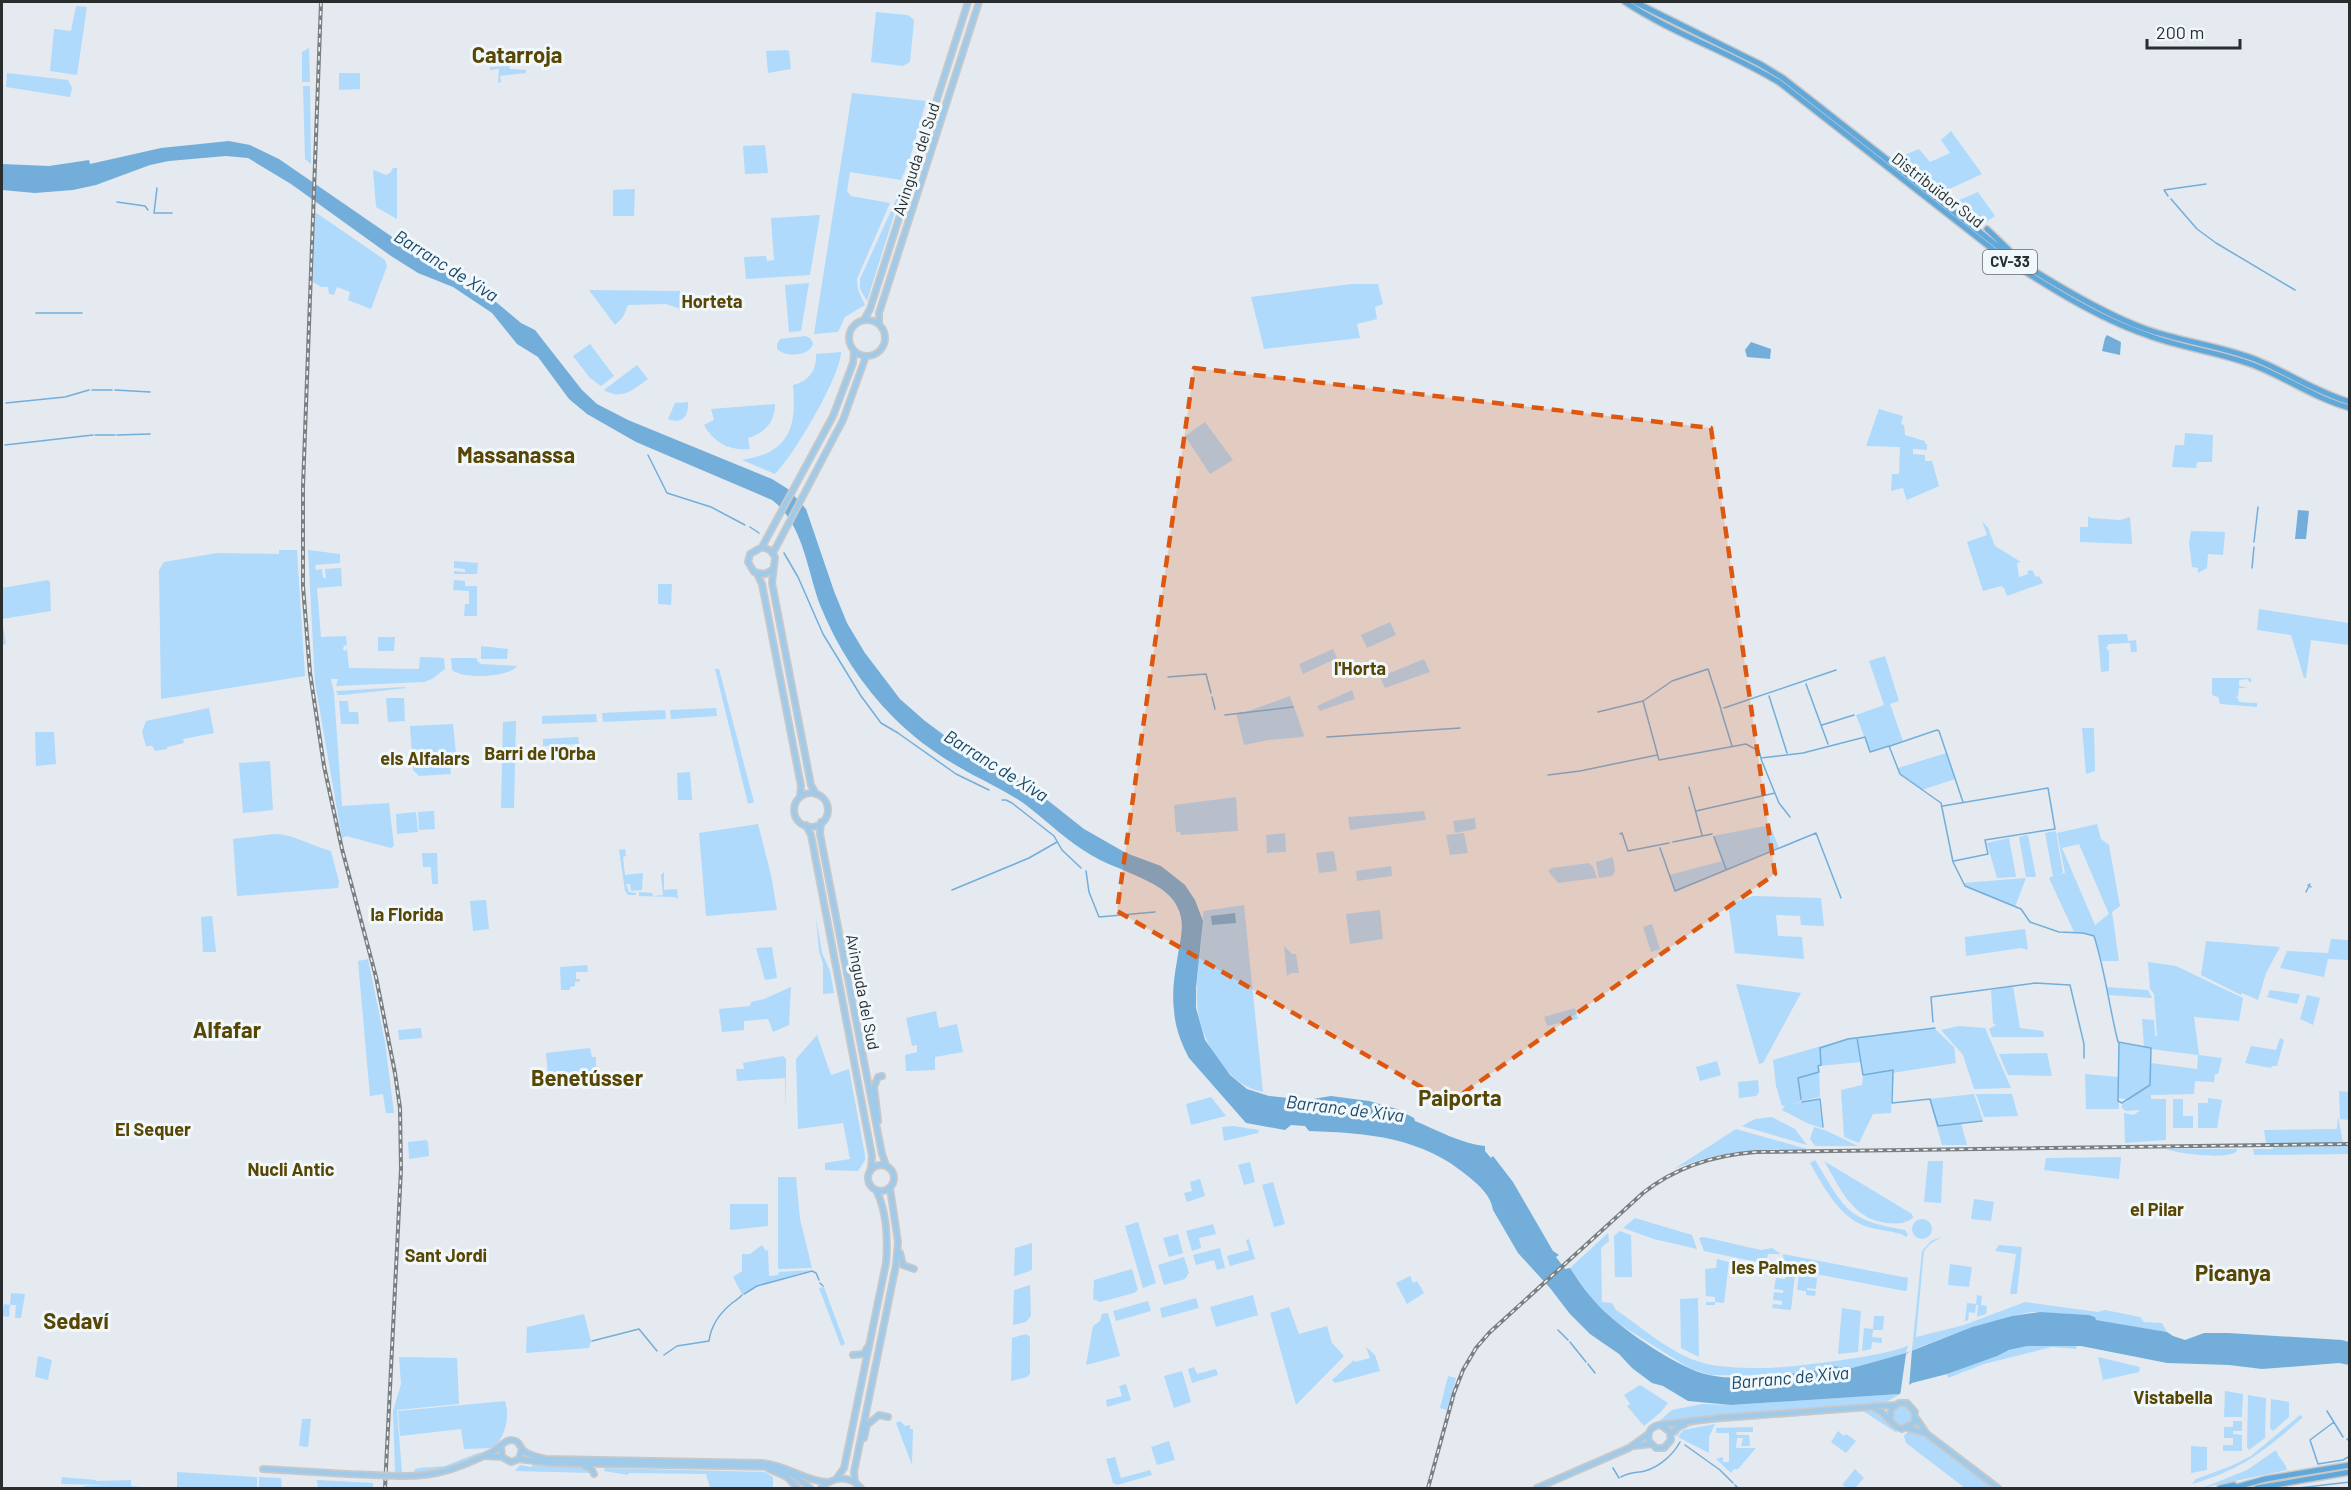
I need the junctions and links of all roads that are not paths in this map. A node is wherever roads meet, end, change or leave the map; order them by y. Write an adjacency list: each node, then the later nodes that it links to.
1 (968, 2): 9 (main road, Avinguda del Sud)
2 (979, 2): 10 (main road, Avinguda del Sud)
3 (1619, 2): 6 (highway)
4 (1625, 2): 6 (highway, Distribuïdor Sud / CV-33)
5 (1635, 2): 8 (highway, Distribuïdor Sud / CV-33)
6 (1709, 46): 14 (highway, Distribuïdor Sud / CV-33)
7 (1987, 229): 8 (highway)
8 (2067, 289): 13 (highway, Distribuïdor Sud / CV-33)
9 (864, 320): 10 (main road); 11 (main road)
10 (879, 324): 12 (main road)
11 (854, 351): 12 (main road); 15 (main road)
12 (866, 356): 16 (main road)
13 (2349, 401)
14 (2349, 408)
15 (762, 548): 16 (main road); 18 (main road)
16 (773, 554): 17 (main road)
17 (772, 570): 18 (main road); 19 (main road)
18 (758, 574): 20 (main road)
19 (816, 794): 20 (main road); 21 (main road)
20 (800, 797): 22 (main road)
21 (821, 822): 22 (main road); 24 (main road, Avinguda del Sud)
22 (806, 825): 26 (main road, Avinguda del Sud)
23 (883, 1078): 24 (main road)
24 (877, 1130): 25 (main road, Avinguda del Sud)
25 (886, 1165): 26 (main road); 27 (main road)
26 (872, 1168): 28 (main road)
27 (890, 1188): 28 (main road); 29 (main road)
28 (876, 1190): 31 (main road)
29 (898, 1242): 30 (main road); 53 (main road)
30 (914, 1269)
31 (870, 1344): 32 (main road); 62 (main road)
32 (854, 1355)
33 (1896, 1405): 34 (main road); 38 (main road); 40 (main road)
34 (1869, 1407): 39 (main road); 40 (main road)
35 (886, 1409): 36 (main road)
36 (879, 1414): 37 (main road); 53 (main road)
37 (888, 1417)
38 (1916, 1418): 42 (main road); 44 (main road)
39 (1699, 1420): 41 (main road); 43 (main road)
40 (1890, 1420): 42 (main road)
41 (1662, 1426): 43 (main road); 45 (main road)
42 (1908, 1428): 44 (main road)
43 (1671, 1434): 46 (main road)
44 (1927, 1434): 71 (main road)
45 (1648, 1435): 46 (main road); 48 (main road)
46 (1651, 1444): 48 (main road)
47 (501, 1447): 49 (main road); 50 (main road); 51 (main road)
48 (1629, 1448): 70 (main road)
49 (522, 1449): 52 (main road); 64 (main road)
50 (482, 1457): 51 (main road); 58 (main road, bridge)
51 (502, 1457): 52 (main road)
52 (519, 1459): 54 (main road)
53 (856, 1460): 65 (main road)
54 (537, 1462): 55 (main road); 61 (main road)
55 (632, 1464): 57 (main road); 59 (main road)
56 (2349, 1465): 63 (highway)
57 (752, 1466): 66 (main road); 67 (main road)
58 (263, 1469)
59 (601, 1471)
60 (2349, 1472): 74 (highway)
61 (594, 1474)
62 (836, 1479): 64 (main road); 65 (main road)
63 (2265, 1479): 72 (highway); 73 (highway)
64 (828, 1482): 68 (main road)
65 (855, 1482): 69 (main road)
66 (797, 1488)
67 (810, 1488)
68 (821, 1488)
69 (861, 1488)
70 (1537, 1488)
71 (1998, 1488)
72 (2220, 1488)
73 (2233, 1488)
74 (2260, 1488)

